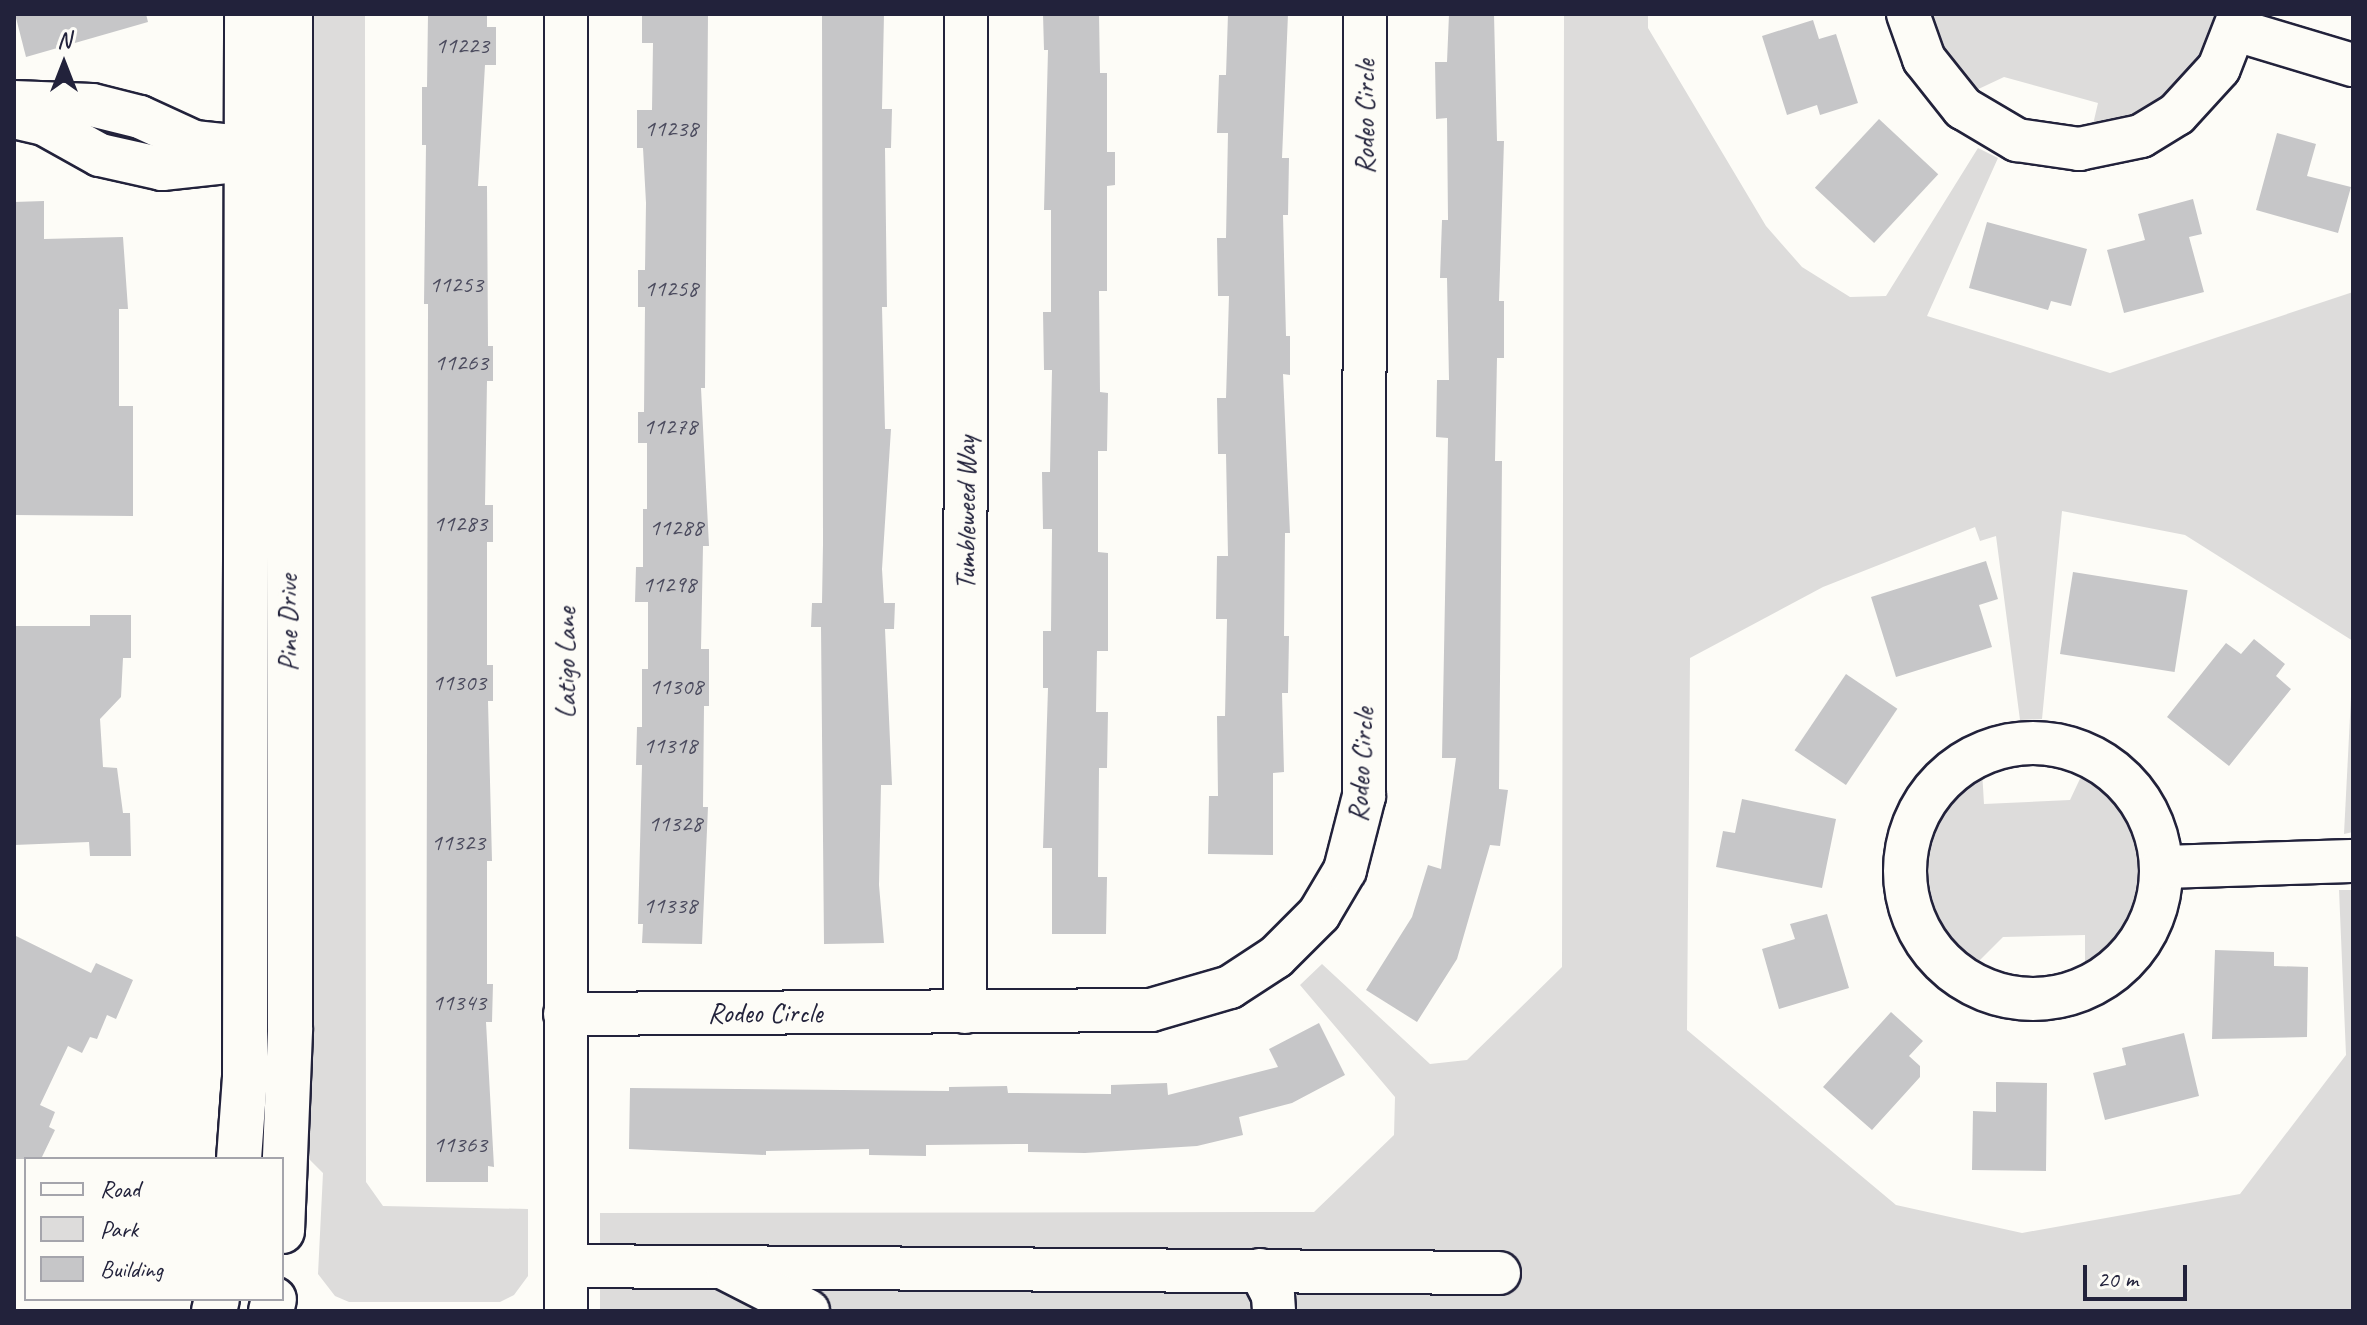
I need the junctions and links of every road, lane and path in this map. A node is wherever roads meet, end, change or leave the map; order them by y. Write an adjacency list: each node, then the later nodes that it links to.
1 (247, 14): 12 (main road, Pine Drive)
2 (290, 14): 11 (main road, Pine Drive)
3 (566, 14): 16 (street, Latigo Lane)
4 (966, 14): 15 (street, Tumbleweed Way)
5 (1365, 14): 15 (street, Rodeo Circle)
6 (1908, 14): 7 (street)
7 (2238, 22): 8 (street)
8 (2353, 65)
9 (14, 102): 12 (street)
10 (14, 117): 12 (street)
11 (290, 154): 12 (street); 18 (main road, Pine Drive)
12 (248, 155): 17 (main road, Pine Drive)
13 (2353, 861): 14 (street)
14 (2162, 867): 14 (street)
15 (965, 1012): 16 (street, Rodeo Circle)
16 (565, 1014): 19 (street, Latigo Lane)
17 (239, 1157)
18 (284, 1180)
19 (566, 1266): 20 (street); 23 (street, Latigo Lane)
20 (720, 1266): 21 (street); 24 (street)
21 (1260, 1270): 22 (street); 25 (street)
22 (1499, 1273)
23 (566, 1311)
24 (808, 1311)
25 (1274, 1311)

